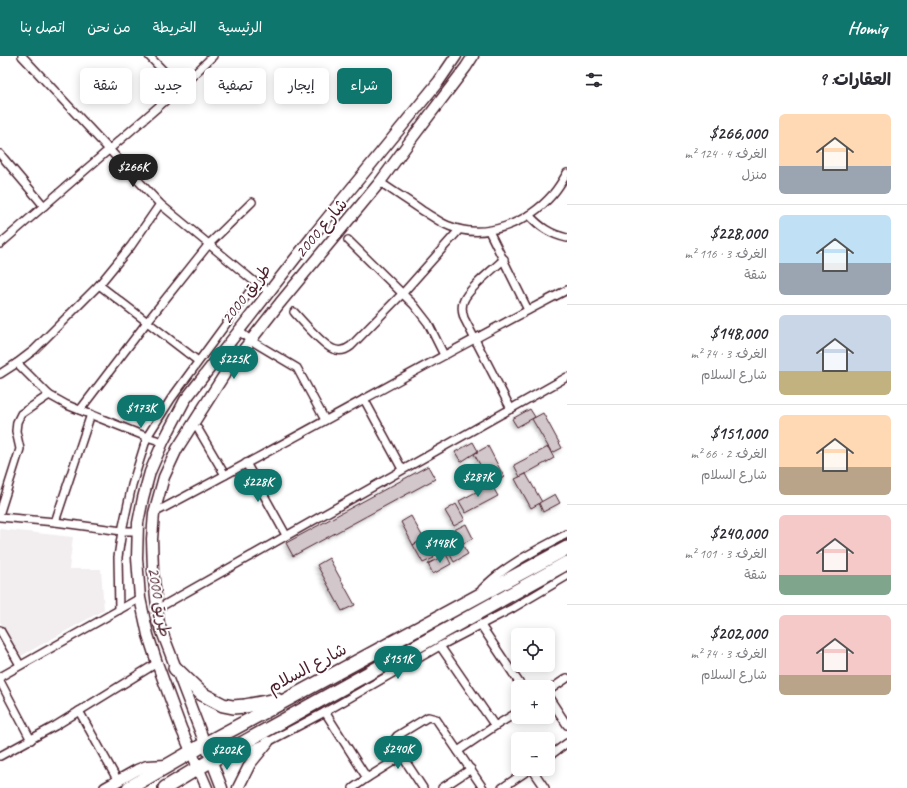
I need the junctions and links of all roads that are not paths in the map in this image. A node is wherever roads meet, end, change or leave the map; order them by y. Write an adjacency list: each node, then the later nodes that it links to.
1 (22, 56): 11 (street)
2 (149, 56): 6 (street)
3 (213, 56): 7 (street)
4 (456, 56): 9 (street, طريق 2000)
5 (473, 56): 10 (street, شارع 2000)
6 (161, 68)
7 (196, 72)
8 (161, 104): 11 (street)
9 (400, 128): 10 (street); 30 (street, طريق 2000)
10 (413, 137): 14 (street, شارع 2000)
11 (110, 148): 16 (street); 17 (street)
12 (0, 154): 17 (street)
13 (567, 173): 18 (street)
14 (380, 182): 19 (street); 37 (street, شارع 2000)
15 (252, 202): 25 (street)
16 (160, 204): 25 (street); 28 (street)
17 (44, 206): 24 (street)
18 (529, 215): 20 (street); 22 (street)
19 (458, 230): 20 (street); 31 (street)
20 (489, 231): 26 (street)
21 (0, 233): 24 (street)
22 (567, 238)
23 (348, 240): 31 (street)
24 (3, 242)
25 (209, 244): 27 (street); 34 (street)
26 (504, 259): 32 (street); 36 (street)
27 (256, 283): 30 (street); 39 (street)
28 (99, 285): 34 (street); 40 (street)
29 (567, 290): 32 (street)
30 (269, 291): 35 (street, طريق 2000)
31 (403, 293): 33 (street); 38 (street)
32 (528, 310): 36 (street)
33 (294, 312)
34 (147, 322): 39 (street); 46 (street)
35 (238, 330): 37 (street); 51 (street, طريق 2000)
36 (474, 339): 38 (street); 45 (street)
37 (250, 340): 48 (street); 56 (street, شارع 2000)
38 (444, 355): 44 (street)
39 (198, 361): 50 (street)
40 (17, 363): 41 (street); 43 (street)
41 (0, 374)
42 (567, 376): 45 (street)
43 (49, 395): 46 (street); 55 (street)
44 (364, 399): 48 (street); 53 (street)
45 (511, 409): 53 (street)
46 (80, 410): 47 (street)
47 (91, 414): 50 (street); 58 (street)
48 (326, 420): 52 (street)
49 (198, 429): 54 (street)
50 (147, 437): 51 (street); 59 (street)
51 (163, 442): 60 (street, طريق 2000)
52 (246, 463): 54 (street); 62 (street)
53 (402, 469): 62 (street)
54 (225, 476): 56 (street)
55 (0, 512)
56 (154, 513): 68 (street, شارع 2000)
57 (0, 517): 58 (street)
58 (55, 522): 59 (street)
59 (122, 531): 60 (street); 69 (street)
60 (138, 531): 66 (street, طريق 2000)
61 (567, 534): 67 (street)
62 (286, 535): 68 (street)
63 (567, 548): 67 (highway, شارع السلام)
64 (567, 564): 97 (highway, شارع السلام)
65 (567, 576): 70 (street)
66 (140, 598): 69 (street); 73 (street, طريق 2000)
67 (473, 599): 81 (highway, شارع السلام)
68 (157, 609): 75 (street, شارع 2000)
69 (119, 610): 74 (street)
70 (480, 624): 72 (street); 78 (street)
71 (0, 630): 74 (street)
72 (440, 646): 84 (street); 87 (street)
73 (157, 662): 83 (street); 93 (street, طريق 2000)
74 (20, 665): 76 (street)
75 (175, 668): 81 (highway); 90 (street, شارع 2000)
76 (0, 677)
77 (567, 678): 80 (street)
78 (517, 680)
79 (0, 681): 88 (street)
80 (555, 686)
81 (294, 695): 90 (highway, شارع السلام)
82 (555, 707): 86 (street)
83 (79, 712): 88 (street); 104 (street)
84 (325, 712): 89 (street); 103 (street)
85 (511, 716): 87 (street)
86 (567, 725)
87 (495, 726): 92 (street)
88 (31, 740): 95 (street)
89 (268, 742): 97 (street); 110 (street)
90 (205, 744): 93 (highway, شارع السلام); 97 (street, شارع 2000)
91 (567, 744): 94 (street)
92 (458, 751): 96 (street); 100 (street)
93 (191, 752): 98 (highway, شارع السلام); 99 (street, طريق 2000)
94 (555, 752)
95 (0, 756)
96 (402, 756): 103 (street); 112 (street)
97 (216, 759): 99 (highway, شارع السلام); 109 (street, شارع 2000)
98 (169, 765): 104 (street); 106 (highway, شارع السلام)
99 (198, 768): 107 (highway, شارع السلام); 108 (street, طريق 2000)
100 (471, 769): 113 (street); 114 (street)
101 (520, 776): 115 (street)
102 (536, 776): 116 (street)
103 (367, 778): 111 (street)
104 (118, 781): 105 (street)
105 (105, 788)
106 (129, 788)
107 (165, 788)
108 (207, 788)
109 (222, 788)
110 (238, 788)
111 (353, 788)
112 (423, 788)
113 (442, 788)
114 (483, 788)
115 (502, 788)
116 (545, 788)

